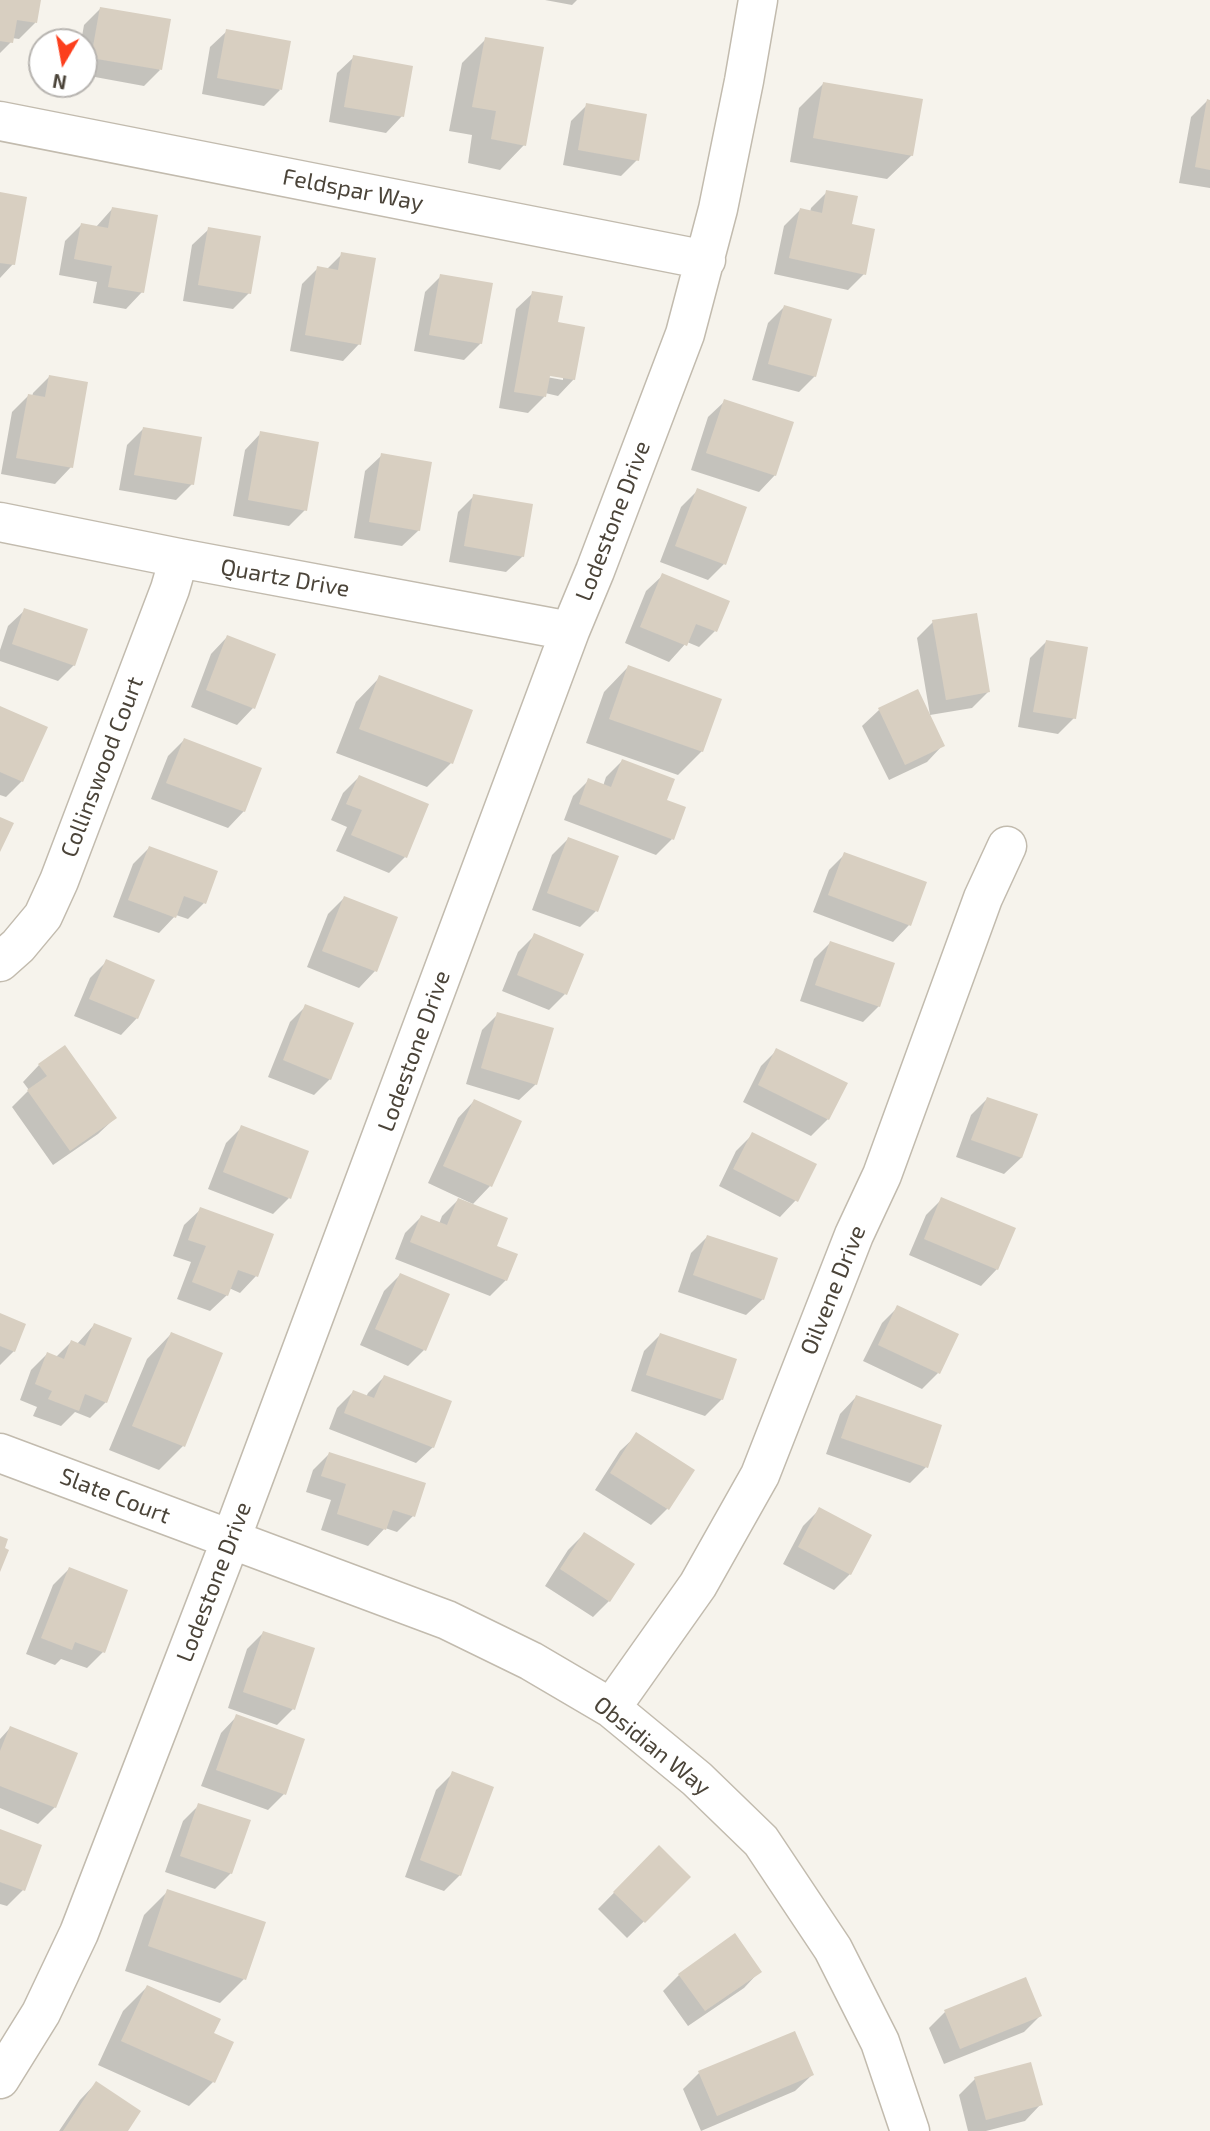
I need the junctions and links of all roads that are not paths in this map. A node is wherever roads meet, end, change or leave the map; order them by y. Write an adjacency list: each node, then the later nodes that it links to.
1 (758, 0): 3 (street, Lodestone Drive)
2 (0, 121): 3 (street, Feldspar Way)
3 (706, 260): 6 (street, Lodestone Drive)
4 (0, 522): 5 (street, Quartz Drive)
5 (179, 558): 6 (street, Quartz Drive); 8 (street, Collinswood Court)
6 (570, 631): 10 (street, Lodestone Drive)
7 (1007, 846): 11 (street, Oilvene Drive)
8 (0, 962)
9 (0, 1453): 10 (street, Slate Court)
10 (231, 1539): 11 (street, Obsidian Way); 12 (street, Lodestone Drive)
11 (611, 1708): 13 (street, Obsidian Way)
12 (0, 2079)
13 (910, 2131)

